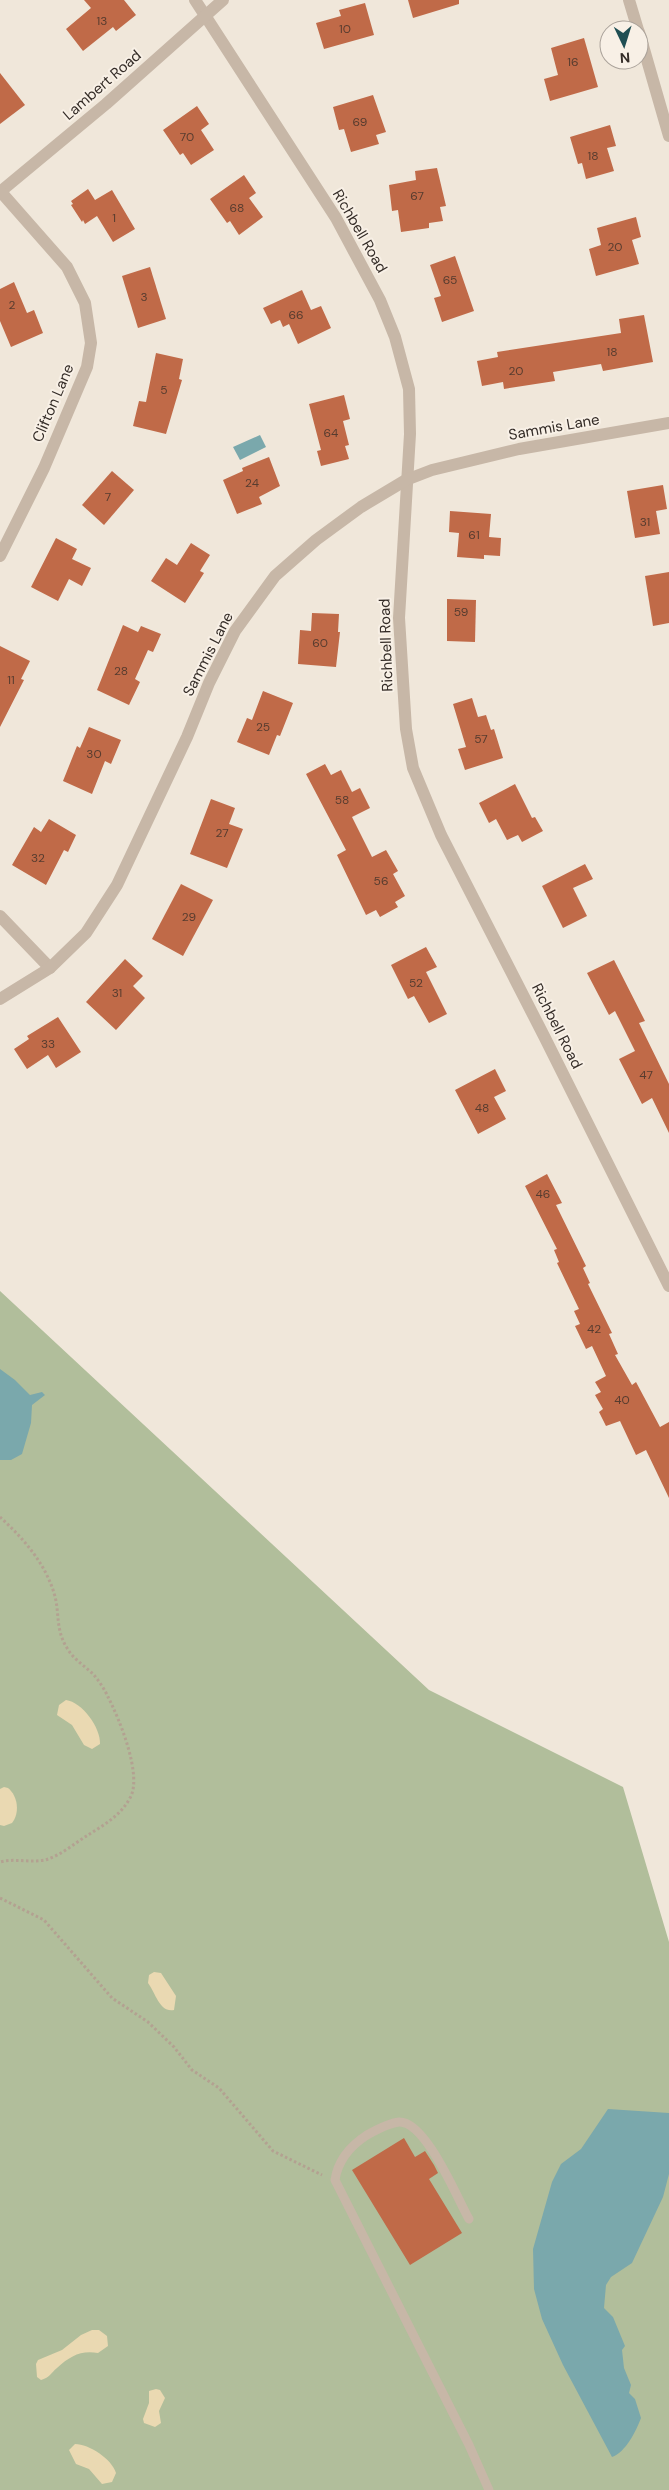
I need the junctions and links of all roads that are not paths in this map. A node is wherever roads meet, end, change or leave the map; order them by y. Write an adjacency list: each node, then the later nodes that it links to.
1 (195, 0): 4 (street, Richbell Road)
2 (223, 0): 4 (street, Lambert Road)
3 (629, 0): 5 (street)
4 (206, 16): 8 (street, Lambert Road); 10 (street, Richbell Road)
5 (635, 20)
6 (649, 66): 7 (street)
7 (669, 136)
8 (0, 192): 11 (street, Clifton Lane)
9 (669, 423): 10 (street, Sammis Lane)
10 (406, 480): 13 (street, Sammis Lane); 15 (street, Richbell Road)
11 (0, 556)
12 (0, 916): 13 (street)
13 (50, 968): 14 (street, Sammis Lane)
14 (0, 999)
15 (669, 1286)
16 (468, 2219): 17 (lane)
17 (489, 2490)

